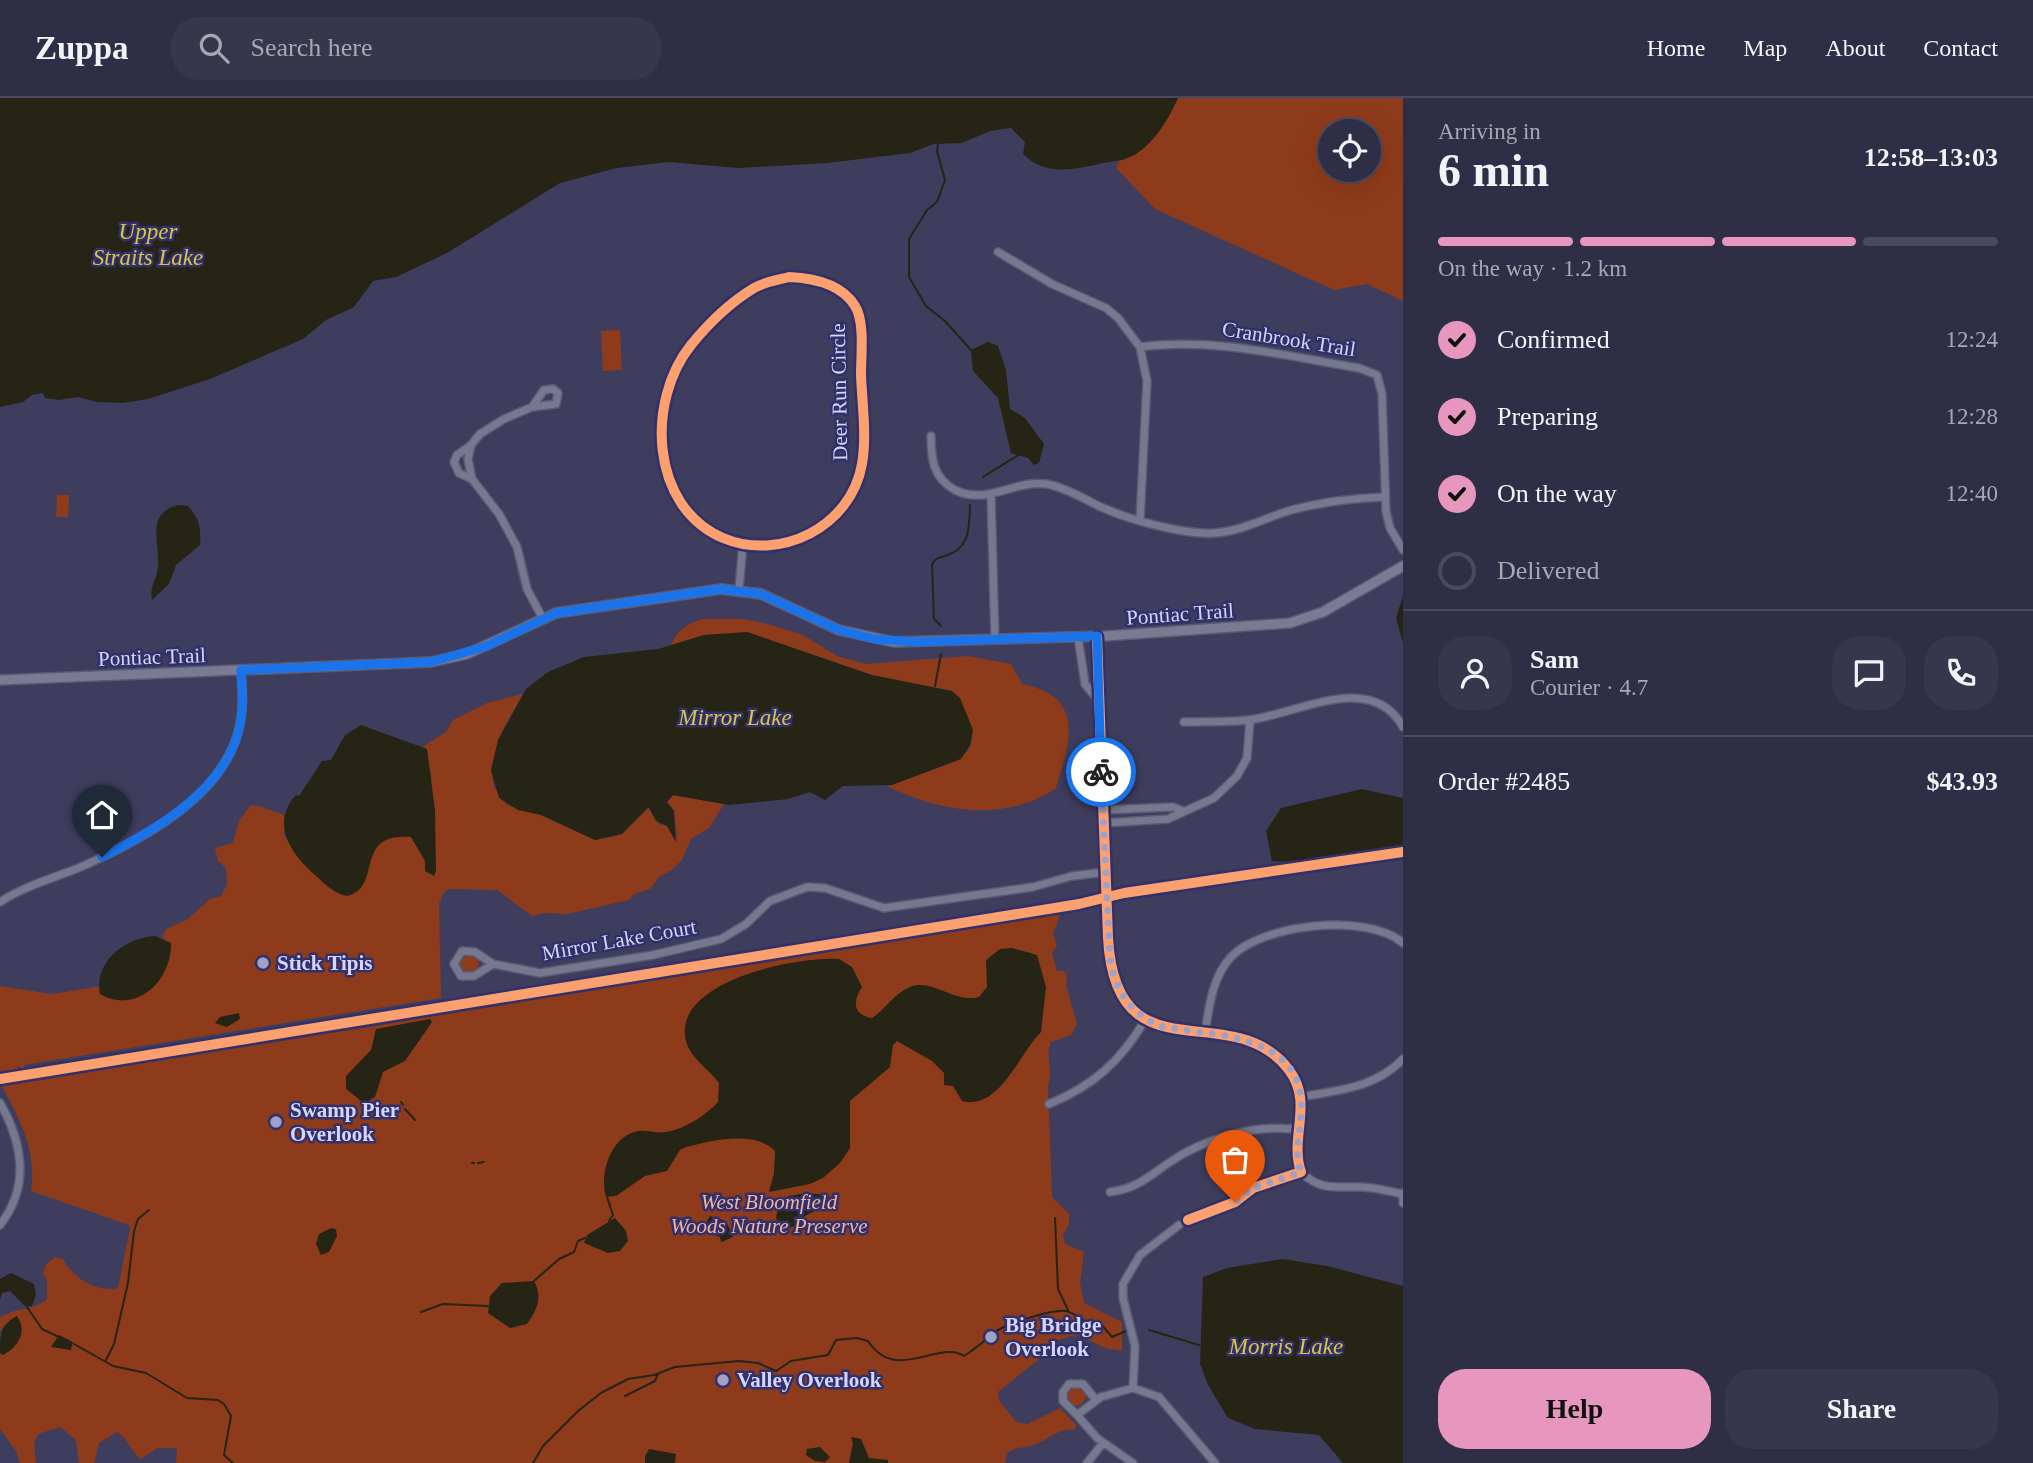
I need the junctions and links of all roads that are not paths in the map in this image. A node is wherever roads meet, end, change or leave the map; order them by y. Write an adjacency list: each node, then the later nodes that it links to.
1 (998, 252): 2 (street)
2 (1140, 347): 8 (street, Cranbrook Trail); 9 (street)
3 (532, 407): 5 (street)
4 (931, 436): 7 (street)
5 (471, 445): 6 (street); 6 (street)
6 (472, 479): 14 (street)
7 (991, 495): 9 (street); 17 (street)
8 (1385, 497): 9 (street); 11 (street, Cranbrook Trail)
9 (1140, 520)
10 (743, 544): 10 (street, Deer Run Circle); 13 (street)
11 (1403, 550)
12 (1403, 566): 15 (main road, Pontiac Trail)
13 (739, 589): 14 (main road, Pontiac Trail); 17 (main road, Pontiac Trail)
14 (542, 617): 18 (main road, Pontiac Trail)
15 (1097, 636): 16 (main road, Pontiac Trail); 20 (street)
16 (1078, 637): 17 (main road, Pontiac Trail); 20 (street)
17 (995, 640)
18 (241, 670): 19 (main road, Pontiac Trail); 30 (street)
19 (0, 680)
20 (1098, 700): 25 (street)
21 (1250, 720): 22 (street); 23 (street); 26 (street)
22 (1184, 722)
23 (1403, 727)
24 (1151, 807): 25 (street); 26 (street); 27 (street)
25 (1103, 810): 28 (street)
26 (1183, 811): 27 (street)
27 (1152, 820): 28 (street)
28 (1104, 823): 29 (street)
29 (1106, 872): 32 (street, Mirror Lake Court); 33 (street)
30 (0, 902)
31 (1403, 943): 34 (street)
32 (493, 964): 32 (street, Mirror Lake Court)
33 (1145, 1020): 34 (street); 38 (street)
34 (1205, 1033): 36 (street)
35 (1403, 1059): 36 (street)
36 (1301, 1097): 39 (street)
37 (0, 1103): 46 (street)
38 (1049, 1104)
39 (1301, 1129): 40 (street); 41 (street)
40 (1301, 1172): 42 (street); 44 (street)
41 (1110, 1192)
42 (1403, 1193): 43 (street)
43 (1403, 1203)
44 (1188, 1220)
45 (1179, 1224): 47 (street)
46 (0, 1225)
47 (1133, 1388): 48 (street); 53 (street)
48 (1096, 1400): 49 (street); 49 (street)
49 (1077, 1415): 50 (street)
50 (1103, 1443): 51 (street); 52 (street)
51 (1087, 1463)
52 (1133, 1463)
53 (1215, 1463)

